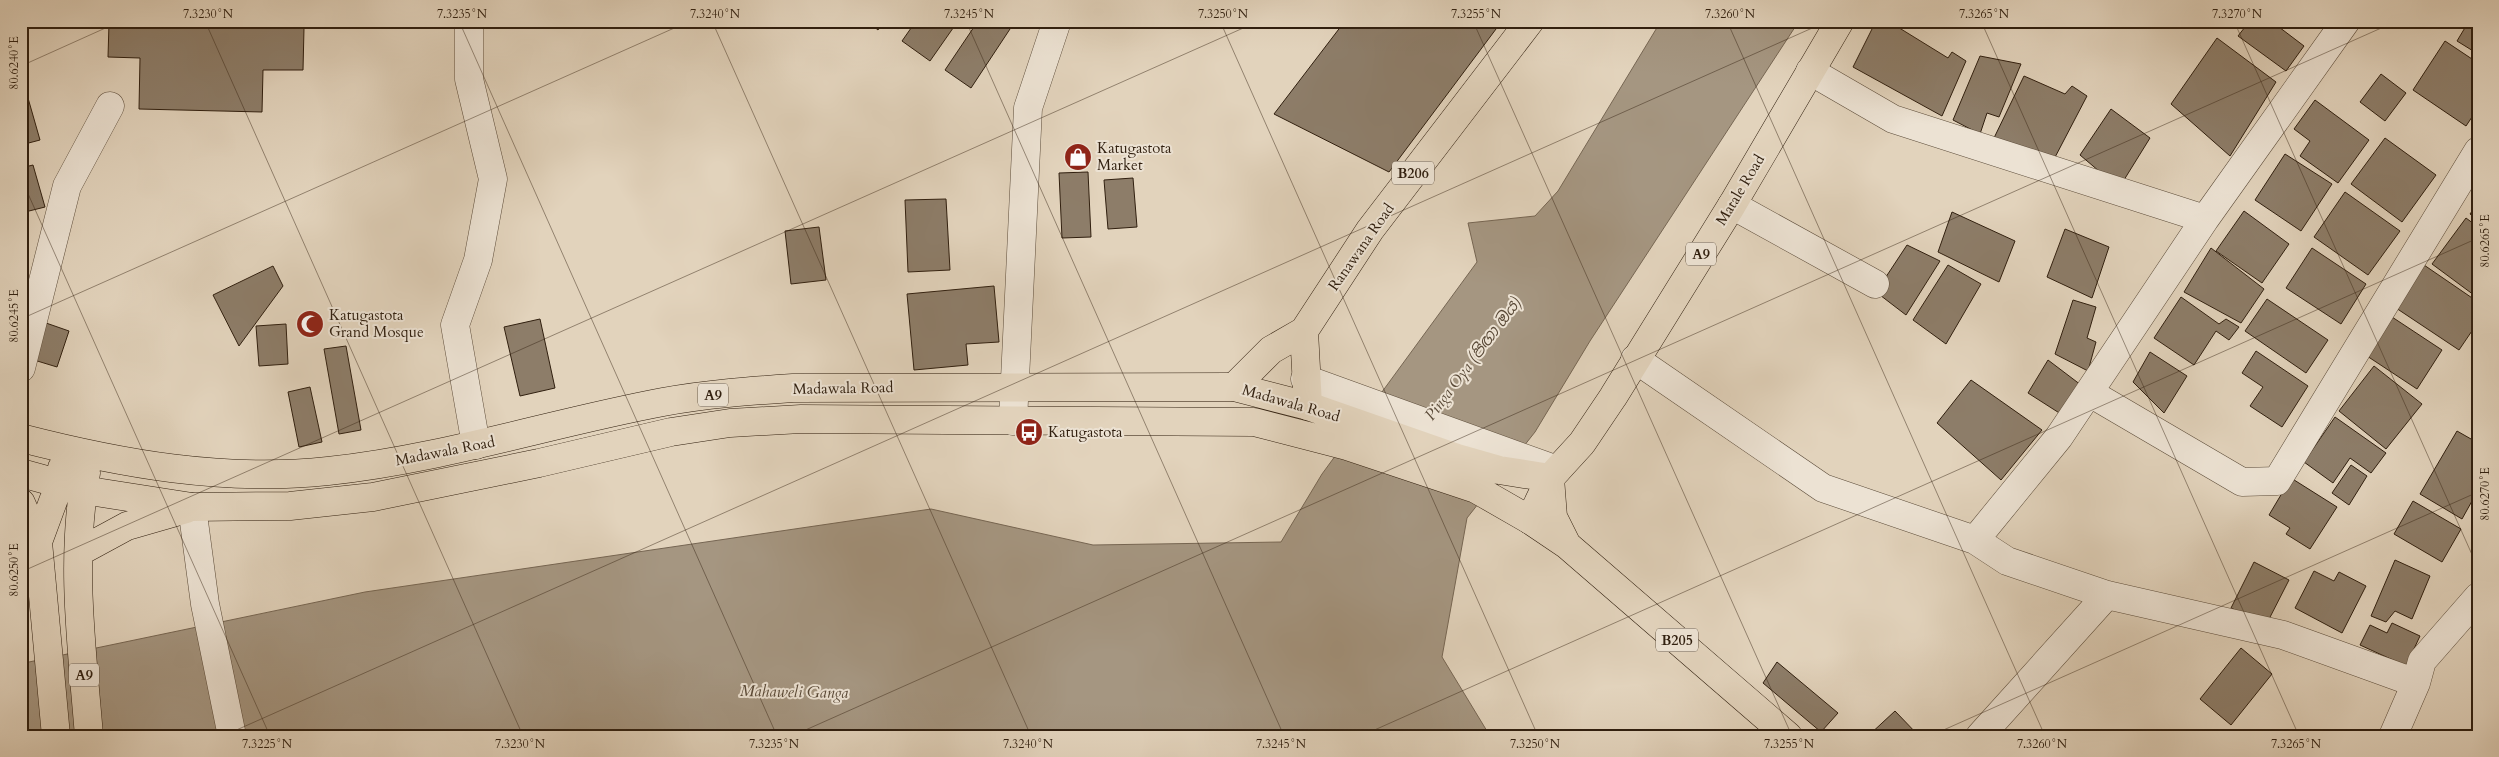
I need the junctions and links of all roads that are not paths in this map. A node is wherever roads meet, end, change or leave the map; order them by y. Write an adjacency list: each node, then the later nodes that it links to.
1 (469, 21): 25 (street)
2 (1057, 21): 16 (street)
3 (1530, 21): 12 (main road, Ranawana Road / B206)
4 (1840, 21): 6 (main road, Matale Road / A9)
5 (2346, 21): 10 (street)
6 (1810, 71): 9 (main road, Matale Road / A9); 10 (street)
7 (110, 106): 14 (street)
8 (2478, 151): 18 (street)
9 (1732, 205): 11 (street); 13 (main road, Matale Road / A9)
10 (2205, 219): 18 (street)
11 (1875, 284)
12 (1304, 331): 15 (main road); 17 (main road, B206)
13 (1635, 359): 28 (main road, Matale Road / A9); 33 (street)
14 (21, 368)
15 (1306, 379): 19 (main road); 22 (street)
16 (1014, 386): 17 (main road, Madawala Road / A9); 20 (street); 25 (main road, Madawala Road / A9)
17 (1234, 387): 19 (main road, Madawala Road / A9); 21 (main road)
18 (2090, 393): 33 (street)
19 (1308, 406): 22 (main road, Madawala Road / A9); 23 (main road)
20 (1012, 421): 21 (main road, Madawala Road / A9); 31 (main road, Madawala Road / A9)
21 (1254, 422): 23 (main road, Madawala Road / A9)
22 (1359, 424): 23 (main road, Madawala Road / A9); 28 (main road, Madawala Road / A9); 32 (main road, Madawala Road / A9)
23 (1313, 436)
24 (21, 438): 26 (main road, Madawala Road)
25 (476, 445): 26 (main road, Madawala Road / A9)
26 (77, 452): 29 (main road)
27 (21, 473): 29 (main road, Madawala Road)
28 (1553, 474): 32 (main road, Matale Road); 35 (main road, Madawala Road / B205)
29 (71, 488): 31 (main road, Madawala Road / A9); 34 (main road); 36 (main road)
30 (21, 503): 34 (main road)
31 (192, 507): 36 (main road); 42 (street)
32 (1530, 520): 35 (main road, Madawala Road / B205)
33 (1975, 540): 37 (street)
34 (38, 542): 40 (main road, A9)
35 (1567, 545): 43 (main road, Madawala Road / B205)
36 (79, 552): 41 (main road, A9)
37 (2107, 595): 39 (street); 44 (street)
38 (2478, 597): 39 (street)
39 (2416, 683): 45 (street)
40 (56, 736)
41 (89, 736)
42 (232, 736)
43 (1788, 736)
44 (1980, 736)
45 (2394, 736)

